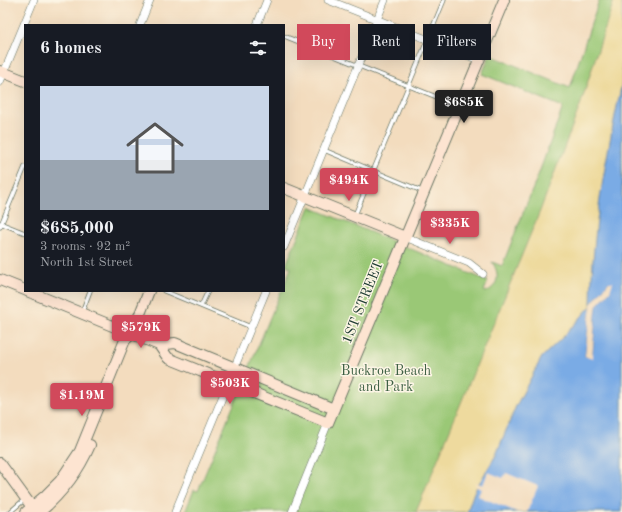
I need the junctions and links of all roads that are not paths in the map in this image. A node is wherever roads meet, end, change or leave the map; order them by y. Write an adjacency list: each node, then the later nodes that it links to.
1 (34, 0): 18 (street)
2 (150, 0): 9 (street)
3 (267, 0): 10 (street)
4 (328, 0): 8 (street)
5 (385, 0): 8 (street)
6 (444, 0): 11 (lane)
7 (504, 0): 12 (street, 1ST STREET)
8 (376, 20): 14 (street); 17 (street)
9 (140, 24)
10 (257, 24)
11 (434, 24)
12 (491, 31)
13 (285, 36): 17 (lane)
14 (423, 38)
15 (423, 50): 20 (lane)
16 (479, 60): 21 (street, 1ST STREET)
17 (358, 65): 20 (lane); 22 (street)
18 (1, 75): 19 (street)
19 (24, 81)
20 (408, 86): 21 (lane); 24 (lane)
21 (460, 106): 26 (street, 1ST STREET)
22 (324, 150): 24 (lane); 27 (street)
23 (24, 169): 29 (lane)
24 (374, 170): 26 (lane); 28 (lane)
25 (285, 188): 27 (street)
26 (425, 192): 31 (street, 1ST STREET)
27 (305, 196): 28 (street); 32 (street)
28 (355, 216): 31 (street)
29 (0, 224): 30 (lane)
30 (24, 233)
31 (405, 237): 33 (street); 49 (street, 1ST STREET)
32 (285, 243)
33 (483, 274)
34 (0, 280): 35 (street)
35 (24, 289)
36 (31, 292): 43 (street)
37 (90, 292): 43 (lane)
38 (149, 292): 45 (street)
39 (166, 292): 42 (lane)
40 (208, 292): 42 (lane)
41 (266, 292): 44 (street)
42 (201, 306): 44 (lane)
43 (81, 313): 45 (street)
44 (251, 327): 47 (street)
45 (132, 334): 46 (street); 53 (street)
46 (159, 345): 47 (street); 48 (street)
47 (235, 368): 48 (street); 49 (street)
48 (229, 383): 50 (street); 55 (street)
49 (334, 409): 50 (street, 1ST STREET)
50 (328, 423): 56 (street, 1ST STREET)
51 (0, 463): 52 (street)
52 (26, 499): 53 (street); 54 (lane)
53 (39, 511)
54 (10, 512)
55 (175, 512)
56 (292, 512)

